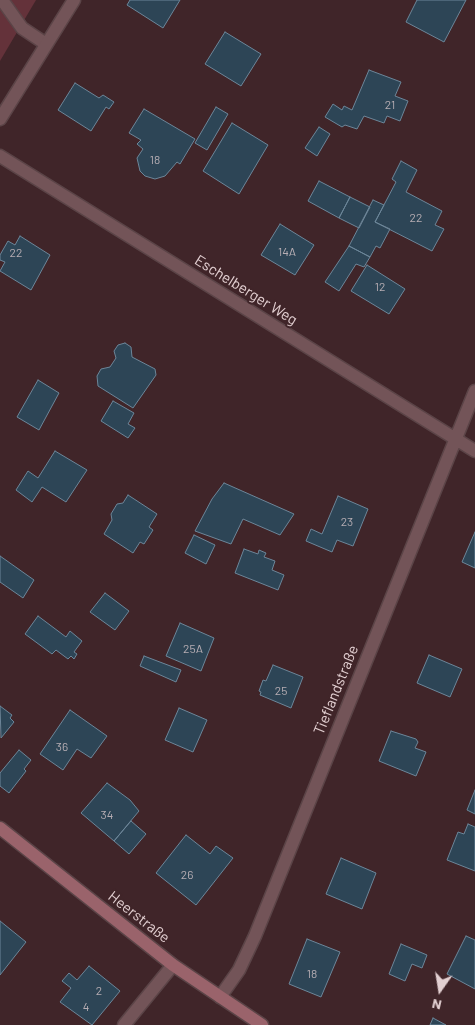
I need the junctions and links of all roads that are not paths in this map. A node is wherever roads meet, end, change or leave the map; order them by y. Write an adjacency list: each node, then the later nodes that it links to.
1 (2, 0): 3 (street)
2 (74, 0): 3 (street)
3 (46, 44): 4 (street)
4 (0, 119)
5 (0, 156): 7 (street, Eschelberger Weg)
6 (475, 391): 7 (street, Tieflandstraße)
7 (455, 439): 8 (street, Eschelberger Weg); 11 (street, Tieflandstraße)
8 (475, 451)
9 (0, 828): 10 (street, Heerstraße)
10 (173, 965): 11 (street, Heerstraße); 12 (street)
11 (220, 997): 13 (street, Heerstraße)
12 (124, 1025)
13 (262, 1025)

